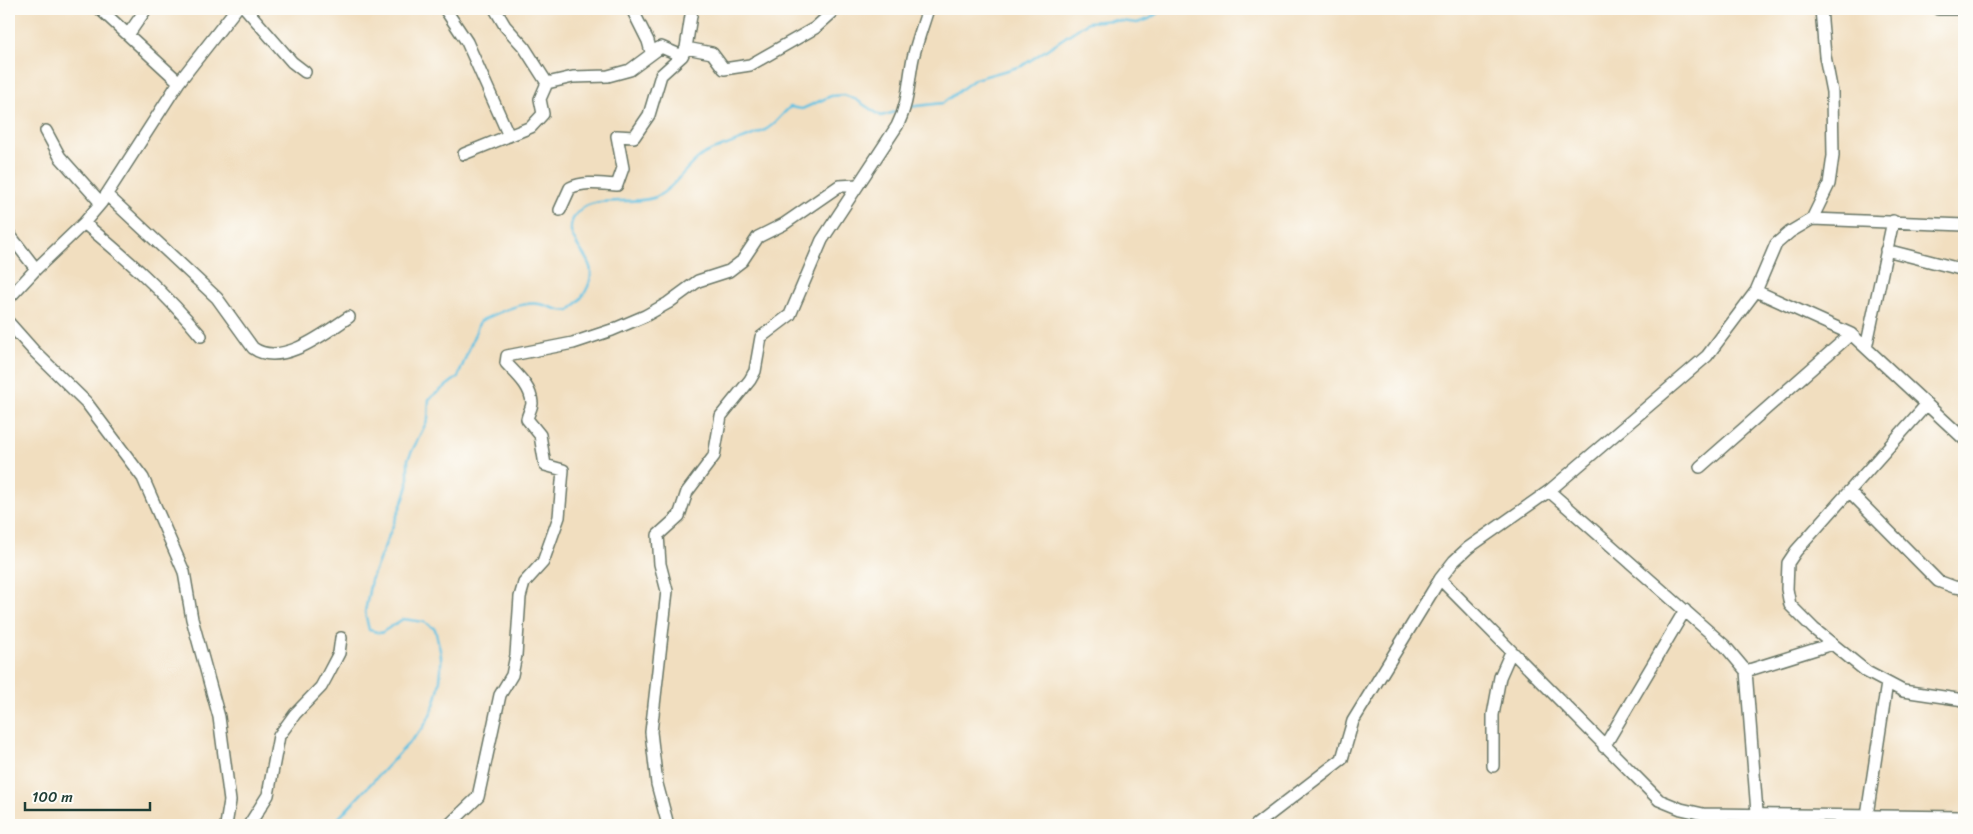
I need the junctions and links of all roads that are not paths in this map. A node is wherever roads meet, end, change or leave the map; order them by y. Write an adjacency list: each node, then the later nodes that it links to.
1 (100, 9): 14 (street)
2 (146, 9): 14 (street)
3 (236, 9): 18 (street)
4 (246, 9): 17 (street)
5 (446, 9): 21 (street)
6 (495, 9): 19 (street)
7 (632, 9): 15 (street)
8 (692, 9): 16 (street)
9 (836, 9): 16 (street)
10 (1821, 9): 26 (street)
11 (1938, 9): 12 (street)
12 (1962, 9)
13 (926, 10): 23 (street)
14 (128, 35): 18 (street)
15 (661, 47): 16 (street); 19 (street)
16 (684, 52): 25 (street)
17 (305, 72)
18 (179, 82): 24 (street)
19 (547, 82): 21 (street)
20 (46, 131): 24 (street)
21 (509, 136): 22 (street)
22 (464, 154)
23 (857, 185): 62 (street); 63 (street)
24 (104, 199): 28 (street); 36 (street)
25 (560, 210)
26 (1812, 218): 27 (street); 34 (street)
27 (1893, 221): 29 (street); 31 (street)
28 (84, 223): 32 (street); 39 (street)
29 (1964, 225)
30 (9, 234): 32 (street)
31 (1886, 250): 33 (street); 40 (street)
32 (36, 269): 35 (street)
33 (1964, 270)
34 (1756, 291): 38 (street); 44 (street)
35 (9, 298)
36 (349, 317)
37 (9, 323): 60 (street)
38 (1851, 334): 40 (street); 43 (street)
39 (201, 336)
40 (1866, 348): 41 (street)
41 (1927, 404): 42 (street); 45 (street)
42 (1964, 439)
43 (1700, 467)
44 (1549, 491): 46 (street); 48 (street)
45 (1849, 491): 47 (street); 50 (street)
46 (1440, 579): 51 (street); 64 (street)
47 (1964, 588)
48 (1685, 610): 52 (street); 55 (street)
49 (341, 638): 61 (street)
50 (1832, 644): 52 (street); 53 (street)
51 (1511, 652): 55 (street); 56 (street)
52 (1746, 671): 59 (street)
53 (1888, 682): 54 (street); 57 (street)
54 (1964, 700)
55 (1604, 747): 59 (street)
56 (1492, 766)
57 (1867, 815): 58 (street); 59 (street)
58 (1964, 817)
59 (1758, 820)
60 (226, 825)
61 (249, 825)
62 (449, 825)
63 (668, 825)
64 (1256, 825)

